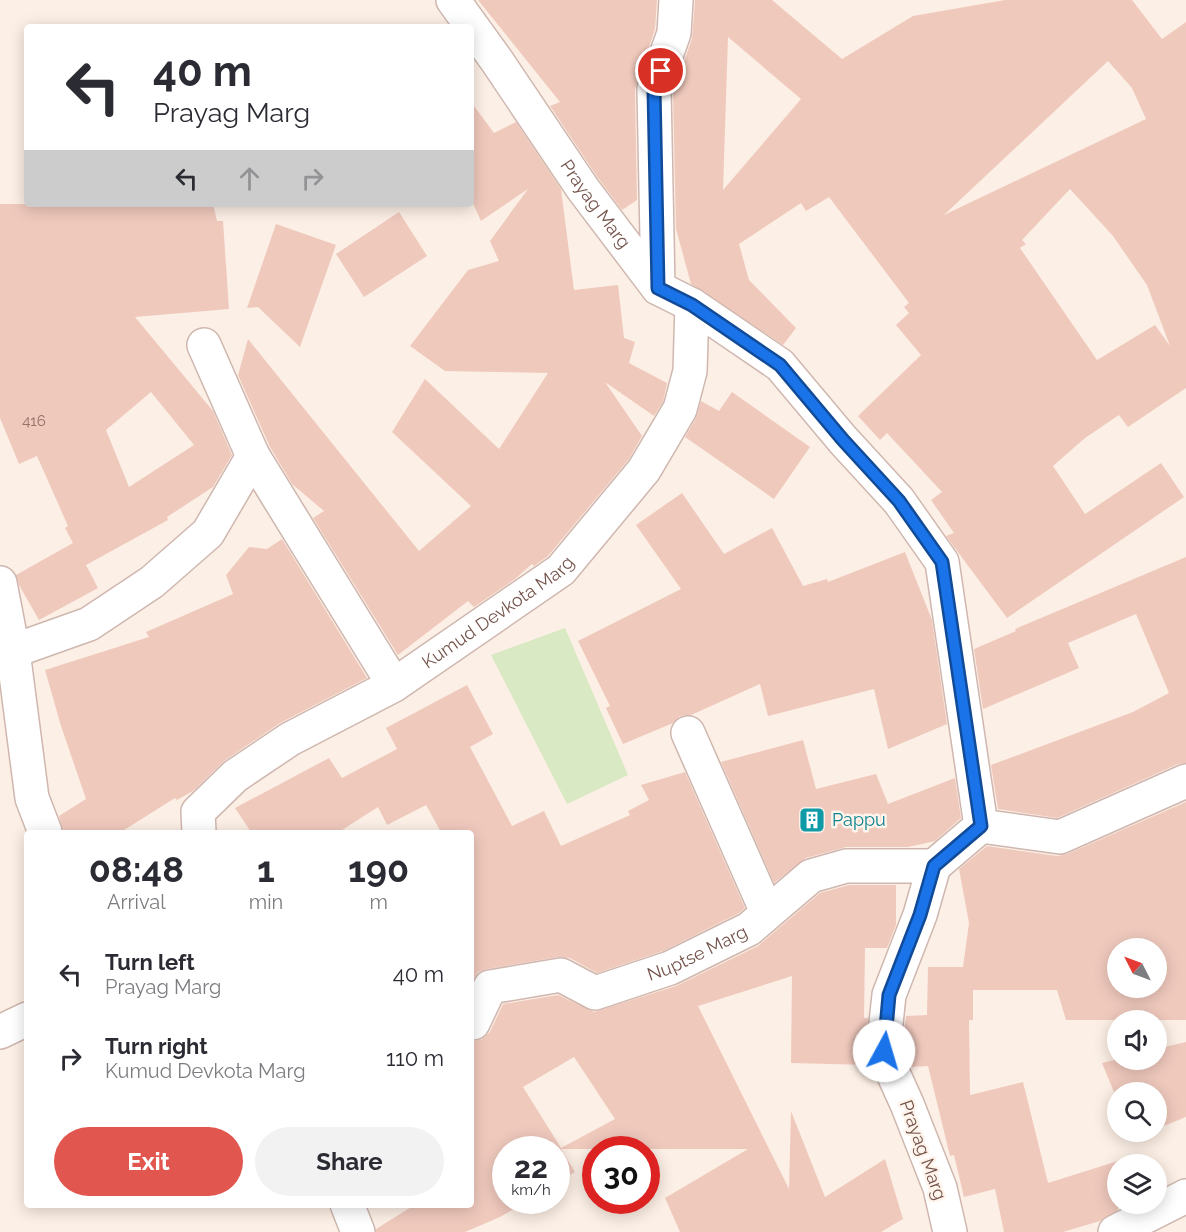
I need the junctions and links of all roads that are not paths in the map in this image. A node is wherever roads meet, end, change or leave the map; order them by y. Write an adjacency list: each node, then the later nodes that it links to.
1 (453, 0): 3 (street, Prayag Marg)
2 (676, 0): 5 (street)
3 (470, 24)
4 (474, 29): 5 (street, Prayag Marg)
5 (658, 288): 6 (street, Prayag Marg)
6 (692, 305): 11 (street, Kumud Devkota Marg); 14 (street, Prayag Marg)
7 (204, 345): 8 (street)
8 (253, 456): 10 (street); 11 (street)
9 (0, 583): 10 (street)
10 (13, 651): 15 (street)
11 (394, 685): 16 (street, Kumud Devkota Marg)
12 (688, 733): 18 (street)
13 (1186, 781): 14 (street)
14 (981, 826): 17 (street)
15 (44, 830)
16 (199, 830)
17 (934, 866): 18 (street, Nuptse Marg); 25 (street, Prayag Marg)
18 (767, 912): 20 (street, Nuptse Marg)
19 (24, 1020): 21 (street)
20 (474, 1021)
21 (0, 1032)
22 (1186, 1196): 26 (street)
23 (349, 1208): 24 (street)
24 (358, 1232)
25 (950, 1232)
26 (1115, 1232)

